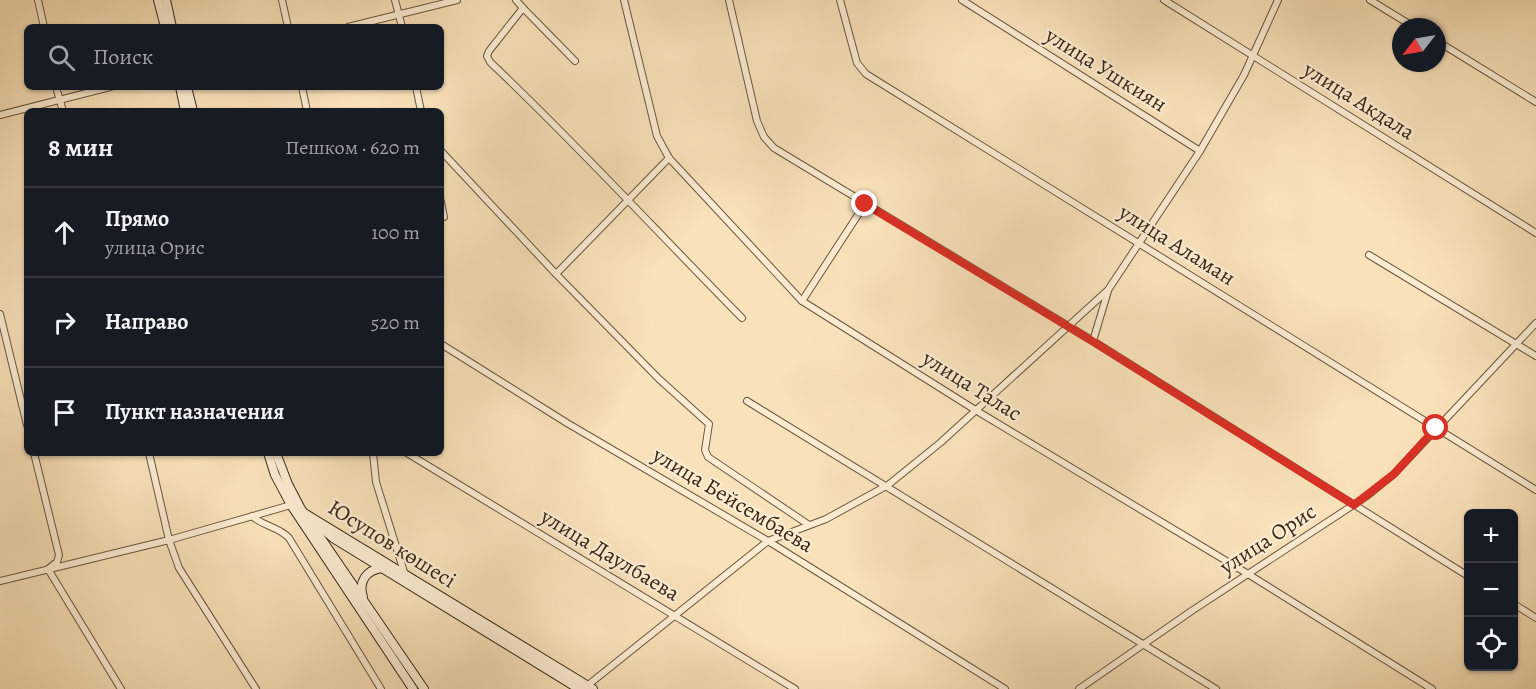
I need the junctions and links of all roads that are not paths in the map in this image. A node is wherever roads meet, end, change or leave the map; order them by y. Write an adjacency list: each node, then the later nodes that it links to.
1 (38, 0): 18 (street)
2 (159, 0): 19 (street)
3 (165, 0): 20 (street)
4 (282, 0): 21 (street)
5 (395, 0): 16 (street)
6 (457, 0): 16 (street)
7 (516, 0): 15 (street)
8 (624, 0): 45 (street, улица Талас)
9 (729, 0): 47 (street)
10 (840, 0): 49 (street, улица Аламан)
11 (962, 0): 43 (street, улица Ушкиян)
12 (1164, 0): 25 (street, улица Акдала)
13 (1278, 0): 25 (street)
14 (1370, 0): 17 (street)
15 (523, 8): 26 (street); 46 (street)
16 (398, 13): 22 (street); 23 (street)
17 (1399, 18)
18 (43, 24)
19 (164, 24)
20 (171, 24)
21 (287, 24)
22 (359, 24)
23 (401, 24)
24 (1446, 47): 34 (street)
25 (1253, 56): 43 (street); 48 (street, улица Акдала)
26 (575, 61)
27 (56, 90): 33 (street)
28 (98, 90): 33 (street)
29 (181, 90): 37 (street)
30 (188, 90): 38 (street)
31 (303, 90): 39 (street)
32 (417, 90): 40 (street)
33 (58, 100): 35 (street); 36 (street)
34 (1536, 102)
35 (27, 108)
36 (62, 108)
37 (184, 108)
38 (192, 108)
39 (306, 108)
40 (420, 108)
41 (24, 109): 42 (street)
42 (0, 115)
43 (1200, 151): 49 (street)
44 (444, 154): 51 (street)
45 (669, 158): 46 (street); 53 (street, улица Талас)
46 (626, 200): 51 (street); 55 (street)
47 (865, 204): 53 (street); 57 (street)
48 (1536, 233)
49 (1141, 243): 52 (street); 65 (street, улица Аламан)
50 (1369, 255): 59 (street)
51 (556, 274): 78 (street)
52 (1108, 290): 57 (street); 58 (street)
53 (802, 301): 63 (street, улица Талас)
54 (0, 314): 64 (street)
55 (742, 318)
56 (1536, 323): 59 (street, улица Орис)
57 (1066, 326): 58 (street); 63 (street)
58 (1092, 341): 75 (street)
59 (1517, 344): 61 (street); 65 (street, улица Орис)
60 (444, 346): 80 (street, улица Бейсембаева)
61 (1536, 356)
62 (747, 401): 72 (street)
63 (977, 411): 72 (street); 84 (street, улица Талас)
64 (24, 413)
65 (1436, 428): 73 (street, улица Аламан); 75 (street, улица Орис)
66 (35, 456): 82 (street)
67 (149, 456): 79 (street)
68 (269, 456): 74 (street)
69 (277, 456): 76 (street)
70 (373, 456): 83 (street)
71 (412, 456): 89 (street, улица Даулбаева)
72 (888, 485): 78 (street); 91 (street)
73 (1536, 490)
74 (291, 505): 76 (street); 77 (street); 92 (street)
75 (1354, 505): 84 (street, улица Орис); 85 (street)
76 (301, 509): 81 (street, Юсупов көшесі); 83 (street, Юсупов көшесі); 87 (street)
77 (252, 516): 79 (street); 96 (street)
78 (808, 525): 80 (street)
79 (169, 540): 82 (street); 95 (street)
80 (768, 541): 89 (street); 99 (street, улица Бейсембаева)
81 (381, 568): 87 (street); 93 (street, Юсупов көшесі)
82 (48, 569): 86 (street); 94 (street)
83 (404, 572): 93 (street, Юсупов көшесі)
84 (1248, 574): 91 (street, улица Орис); 102 (street, улица Талас)
85 (1464, 574)
86 (0, 581)
87 (367, 606): 92 (street)
88 (1518, 607): 90 (street)
89 (674, 614): 93 (street); 98 (street, улица Даулбаева)
90 (1536, 618)
91 (1144, 644): 100 (street, улица Орис); 101 (street)
92 (411, 686): 97 (street)
93 (586, 688)
94 (122, 689)
95 (256, 689)
96 (381, 689)
97 (424, 689)
98 (795, 689)
99 (1005, 689)
100 (1079, 689)
101 (1216, 689)
102 (1432, 689)

